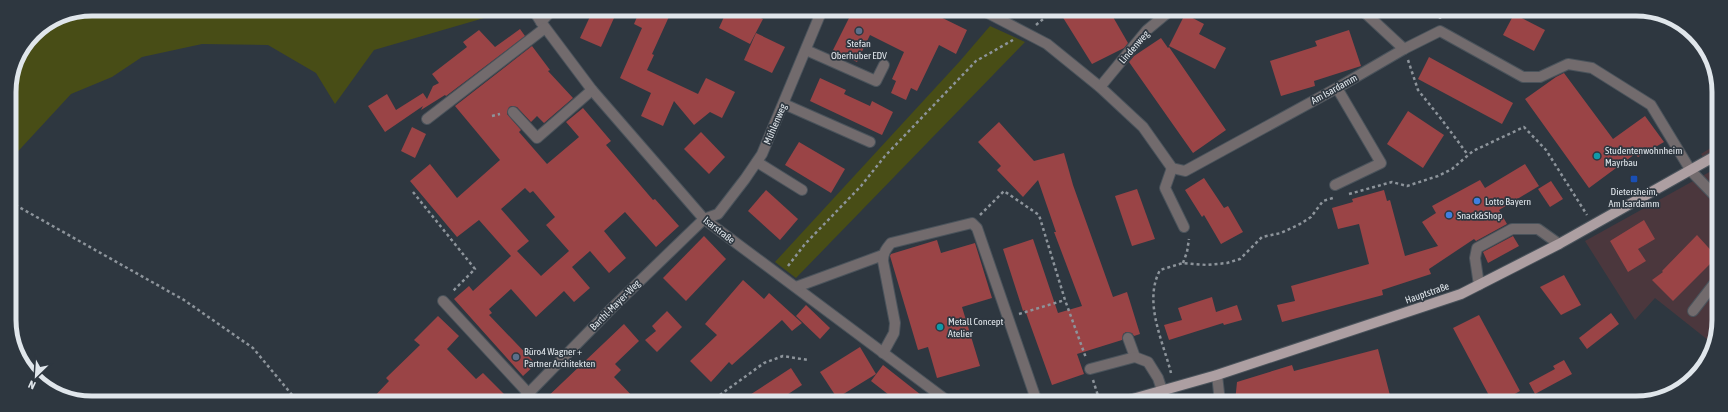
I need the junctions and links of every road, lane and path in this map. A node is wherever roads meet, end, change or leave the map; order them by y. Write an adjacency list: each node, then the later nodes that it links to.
1 (537, 16): 8 (street, Isarstraße)
2 (550, 16): 8 (street)
3 (820, 16): 11 (street, Mühlenweg)
4 (993, 16): 9 (street)
5 (1047, 16): 9 (path)
6 (1164, 16): 13 (street, Lindenweg)
7 (1368, 16): 10 (street)
8 (543, 25): 15 (street, Isarstraße); 18 (street)
9 (1026, 33): 13 (street); 39 (path)
10 (1404, 49): 14 (street, Am Isardamm); 20 (path); 24 (street, Am Isardamm)
11 (806, 50): 12 (street); 16 (street, Mühlenweg)
12 (884, 64)
13 (1100, 87): 23 (street)
14 (1337, 88): 23 (street, Am Isardamm); 25 (street)
15 (592, 90): 17 (street); 32 (street, Isarstraße)
16 (784, 104): 19 (street); 22 (street, Mühlenweg)
17 (513, 112)
18 (427, 119)
19 (870, 142)
20 (1468, 155): 29 (path); 34 (path)
21 (1712, 158): 24 (main road, Hauptstraße)
22 (757, 162): 26 (street); 32 (street, Mühlenweg)
23 (1172, 168): 35 (street)
24 (1691, 171): 28 (street); 34 (main road, Hauptstraße)
25 (1335, 185)
26 (802, 190)
27 (413, 192): 44 (path)
28 (1712, 193)
29 (1344, 195)
30 (1337, 197): 38 (path)
31 (16, 205): 56 (path)
32 (704, 219): 39 (street, Isarstraße); 55 (street, Barthl-Mayer-Weg)
33 (972, 223): 37 (street); 43 (path); 60 (street)
34 (1593, 225): 36 (main road, Hauptstraße)
35 (1184, 227): 38 (path)
36 (1559, 244): 40 (main road, Hauptstraße); 40 (street)
37 (883, 255): 42 (street); 48 (street)
38 (1183, 263): 53 (path)
39 (781, 276): 42 (street, Isarstraße)
40 (1478, 285): 52 (main road, Hauptstraße)
41 (1712, 286): 45 (street)
42 (796, 287): 48 (street, Isarstraße)
43 (1065, 300): 46 (path); 51 (path)
44 (443, 301): 55 (street)
45 (1693, 311)
46 (1012, 316)
47 (1128, 338): 49 (street)
48 (883, 353): 59 (street, Isarstraße)
49 (1135, 357): 51 (street); 54 (street)
50 (808, 360): 58 (path)
51 (1090, 369): 61 (path)
52 (1217, 375): 53 (main road, Hauptstraße); 63 (street)
53 (1175, 387): 54 (main road, Hauptstraße)
54 (1162, 390): 62 (main road, Hauptstraße)
55 (528, 393): 57 (street, Barthl-Mayer-Weg)
56 (293, 396)
57 (525, 396)
58 (718, 396)
59 (941, 396)
60 (1035, 396)
61 (1098, 396)
62 (1142, 396)
63 (1219, 396)

